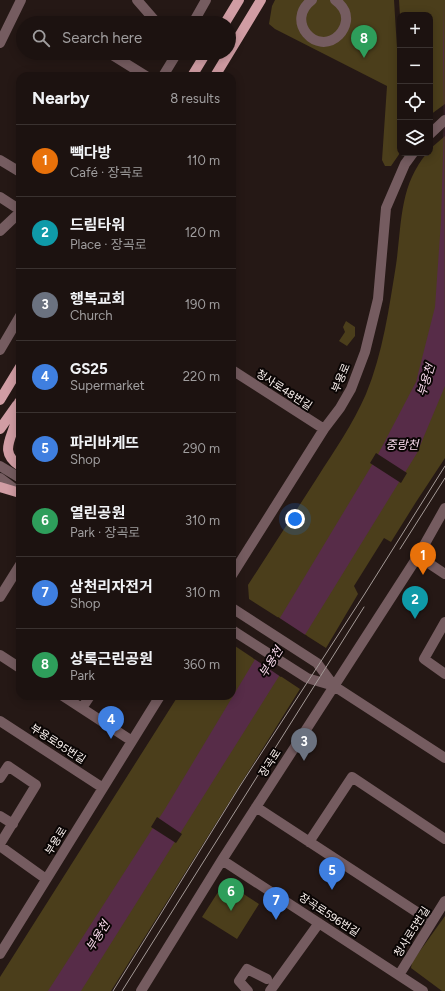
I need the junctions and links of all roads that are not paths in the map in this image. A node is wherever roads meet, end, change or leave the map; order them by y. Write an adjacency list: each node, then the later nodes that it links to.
1 (21, 0): 12 (street)
2 (137, 0): 8 (street)
3 (239, 0): 10 (main road)
4 (261, 0): 11 (main road)
5 (312, 0): 6 (street)
6 (335, 0)
7 (201, 2): 9 (street)
8 (151, 16)
9 (196, 16)
10 (229, 16)
11 (236, 41)
12 (0, 43)
13 (120, 60): 17 (street)
14 (173, 60): 18 (street)
15 (202, 60): 19 (main road)
16 (225, 60): 20 (main road)
17 (140, 72)
18 (165, 72)
19 (194, 72)
20 (217, 72)
21 (445, 120): 22 (street)
22 (433, 131)
23 (411, 156): 38 (street, 부용로)
24 (0, 160): 25 (street)
25 (16, 170)
26 (0, 197): 27 (street)
27 (16, 208)
28 (16, 215): 29 (street)
29 (0, 231)
30 (16, 323): 31 (street)
31 (0, 350)
32 (236, 373): 38 (street, 청사로48번길)
33 (16, 374): 34 (main road)
34 (0, 400)
35 (16, 405): 37 (main road)
36 (16, 418): 39 (main road)
37 (0, 429)
38 (324, 429): 48 (street, 부용로)
39 (16, 464)
40 (0, 466): 41 (street)
41 (16, 476)
42 (0, 478): 44 (street)
43 (0, 487): 45 (main road)
44 (16, 490)
45 (16, 492)
46 (445, 508): 47 (street, 장곡로)
47 (418, 556): 50 (street); 58 (street, 장곡로)
48 (236, 569)
49 (16, 572): 51 (street)
50 (445, 574)
51 (0, 597)
52 (236, 611): 58 (street)
53 (445, 622): 57 (street)
54 (236, 633): 58 (street)
55 (0, 655): 56 (street)
56 (16, 665)
57 (445, 674)
58 (334, 686): 65 (street); 68 (street, 장곡로)
59 (69, 700): 62 (street)
60 (87, 700): 62 (street)
61 (158, 700): 64 (street, 부용로)
62 (82, 708): 64 (street)
63 (0, 721): 67 (street, 부용로95번길)
64 (132, 741): 67 (street, 부용로)
65 (445, 758)
66 (0, 778): 70 (street)
67 (103, 788): 75 (street, 부용로)
68 (256, 807): 72 (street); 74 (street, 장곡로)
69 (0, 816): 70 (street)
70 (13, 824): 73 (street)
71 (445, 839): 72 (street)
72 (309, 842): 77 (street)
73 (0, 845): 75 (street)
74 (222, 860): 78 (street, 장곡로596번길); 82 (street, 장곡로)
75 (46, 879): 79 (street, 부용로)
76 (445, 901): 77 (street, 청사로5번길)
77 (432, 922): 80 (street, 청사로5번길)
78 (319, 923): 80 (street, 장곡로596번길); 84 (street)
79 (0, 954)
80 (399, 975): 85 (street, 장곡로596번길)
81 (267, 979): 83 (street)
82 (141, 991)
83 (248, 991)
84 (270, 991)
85 (423, 991)

